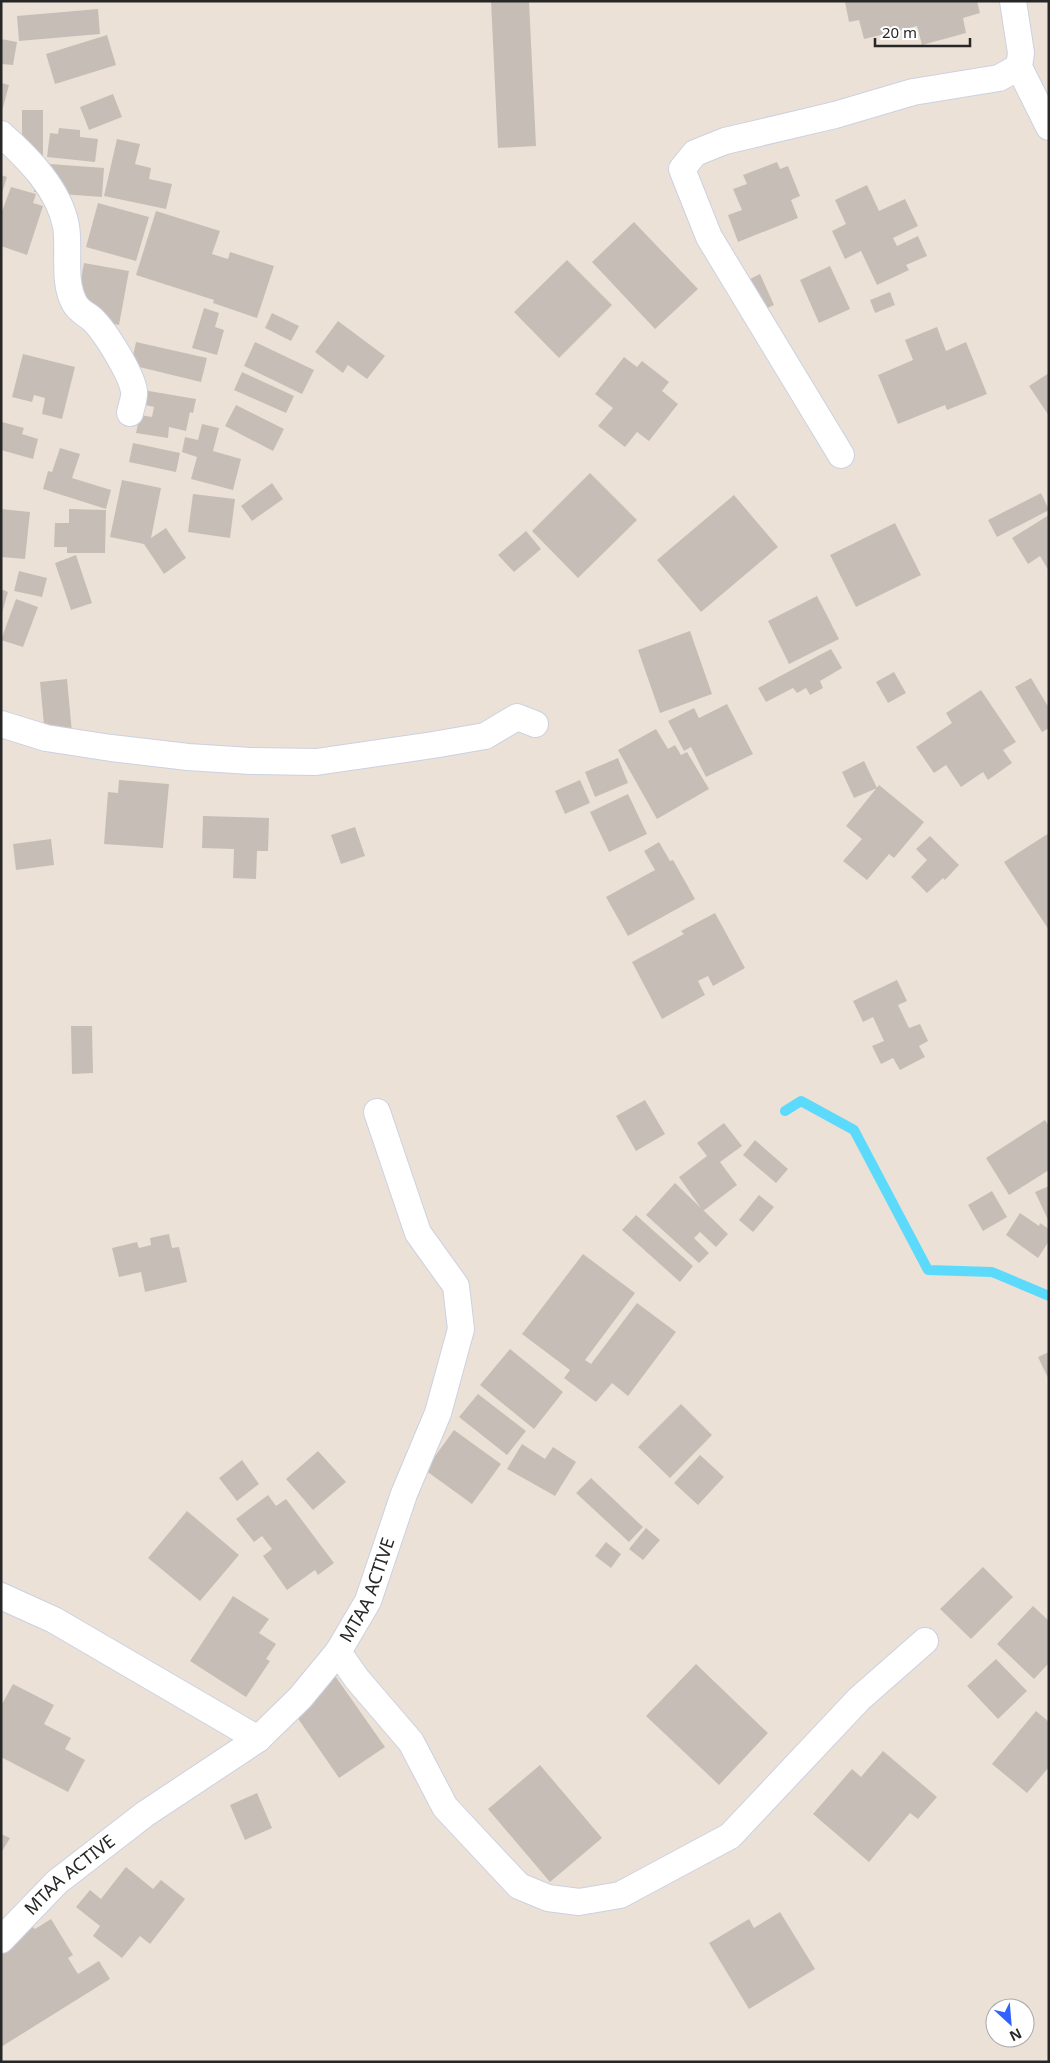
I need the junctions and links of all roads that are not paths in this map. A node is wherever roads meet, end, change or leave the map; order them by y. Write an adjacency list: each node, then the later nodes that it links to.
1 (1013, 1): 2 (street)
2 (1019, 67): 3 (street); 6 (street)
3 (1049, 127)
4 (1, 134): 5 (street)
5 (130, 413)
6 (842, 455)
7 (1, 724): 8 (street)
8 (535, 724)
9 (377, 1112): 12 (street, MTAA ACTIVE)
10 (1, 1596): 13 (street)
11 (926, 1641): 12 (street)
12 (338, 1652): 13 (street, MTAA ACTIVE)
13 (258, 1739): 14 (street, MTAA ACTIVE)
14 (1, 1940)

